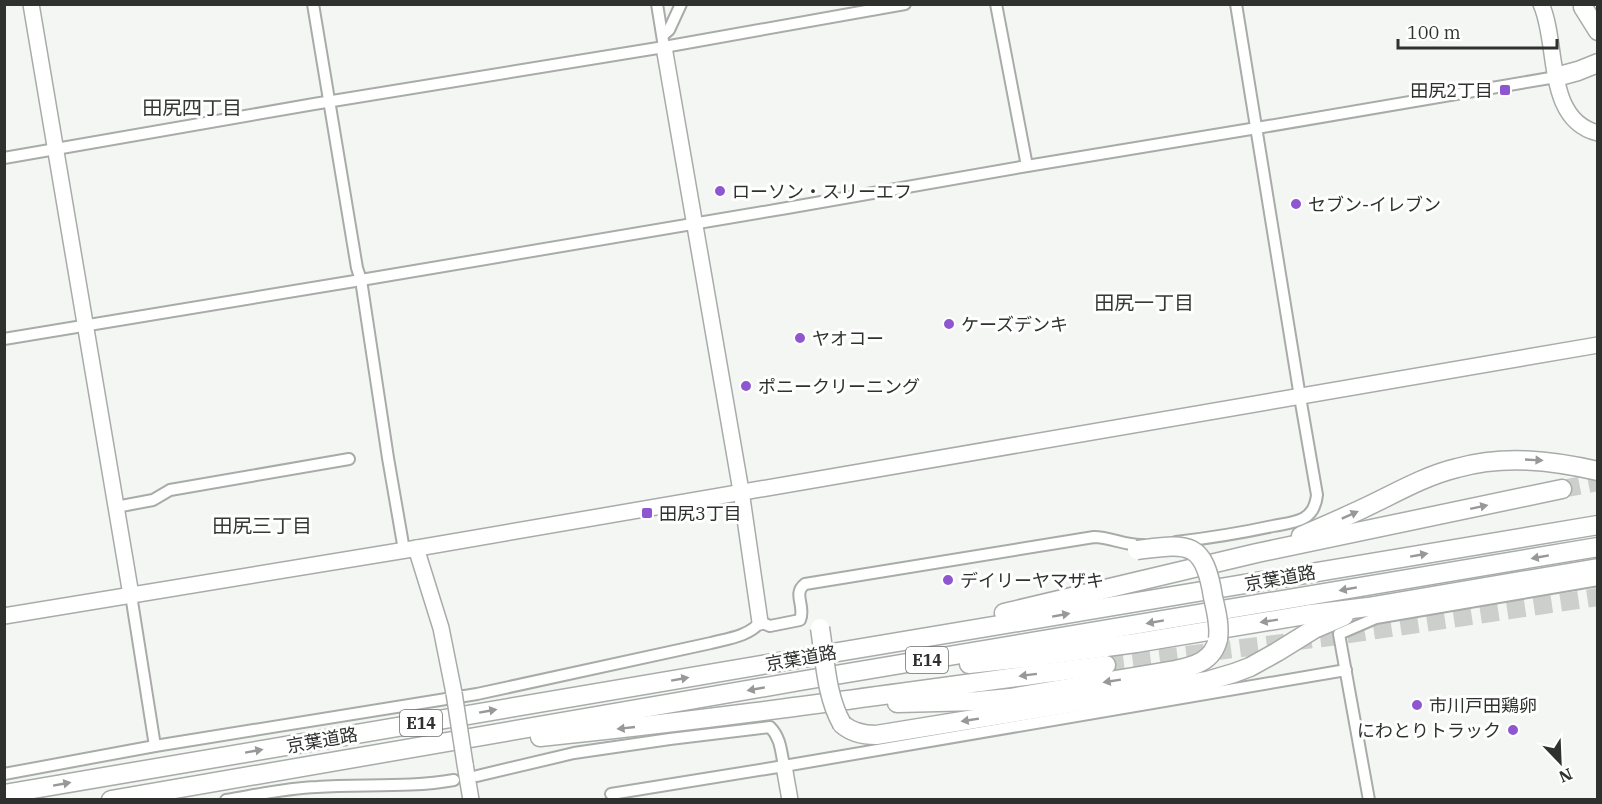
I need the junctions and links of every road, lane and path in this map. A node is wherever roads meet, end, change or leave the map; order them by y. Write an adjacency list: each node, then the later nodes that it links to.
1 (31, 4): 18 (street)
2 (313, 4): 15 (street)
3 (657, 4): 12 (street)
4 (681, 4): 12 (street)
5 (905, 4): 12 (street)
6 (996, 4): 20 (street)
7 (1236, 4): 16 (street)
8 (1541, 4): 14 (street)
9 (1582, 6): 10 (highway); 11 (highway)
10 (1598, 20)
11 (1598, 31)
12 (664, 40): 15 (street); 21 (street)
13 (1596, 60): 14 (highway)
14 (1556, 77): 16 (street); 17 (street)
15 (329, 102): 18 (street); 22 (street)
16 (1257, 128): 20 (street); 26 (street)
17 (1598, 132)
18 (56, 149): 19 (street); 23 (street)
19 (4, 158)
20 (1027, 166): 21 (street)
21 (694, 224): 22 (street); 30 (street)
22 (361, 280): 23 (street); 34 (street)
23 (85, 326): 24 (street); 31 (street)
24 (4, 339)
25 (1598, 345): 26 (street)
26 (1300, 397): 30 (street); 42 (street)
27 (349, 459): 31 (street)
28 (1598, 471): 36 (highway, one-way to 28)
29 (1562, 489): 36 (highway, one-way to 29)
30 (741, 492): 34 (street); 42 (street)
31 (116, 507): 39 (street)
32 (1598, 525): 44 (highway, 京葉道路 / E14, one-way to 32)
33 (1598, 547): 47 (highway, 京葉道路 / E14, one-way to 47)
34 (410, 549): 39 (street); 59 (street, bridge)
35 (1137, 550): 48 (highway, one-way to 48, bridge)
36 (1257, 553): 44 (highway)
37 (1598, 568): 40 (highway)
38 (1598, 580): 46 (street)
39 (131, 595): 41 (street); 49 (street)
40 (1368, 607): 43 (highway, one-way to 43, bridge); 47 (highway, one-way to 47)
41 (4, 616)
42 (760, 622): 49 (street)
43 (820, 628)
44 (838, 652): 56 (highway, 京葉道路 / E14, one-way to 44)
45 (1106, 665): 48 (highway, one-way to 48)
46 (1346, 670): 51 (street); 61 (street)
47 (800, 681): 50 (highway, 京葉道路 / E14, one-way to 50)
48 (797, 708): 50 (highway, one-way to 50)
49 (155, 746): 52 (street)
50 (377, 754): 57 (highway, 京葉道路 / E14)
51 (784, 766): 53 (street); 55 (street); 60 (street)
52 (4, 774)
53 (477, 776)
54 (454, 780): 58 (street)
55 (611, 794)
56 (4, 795)
57 (111, 800)
58 (226, 800)
59 (471, 800)
60 (790, 800)
61 (1369, 800)

